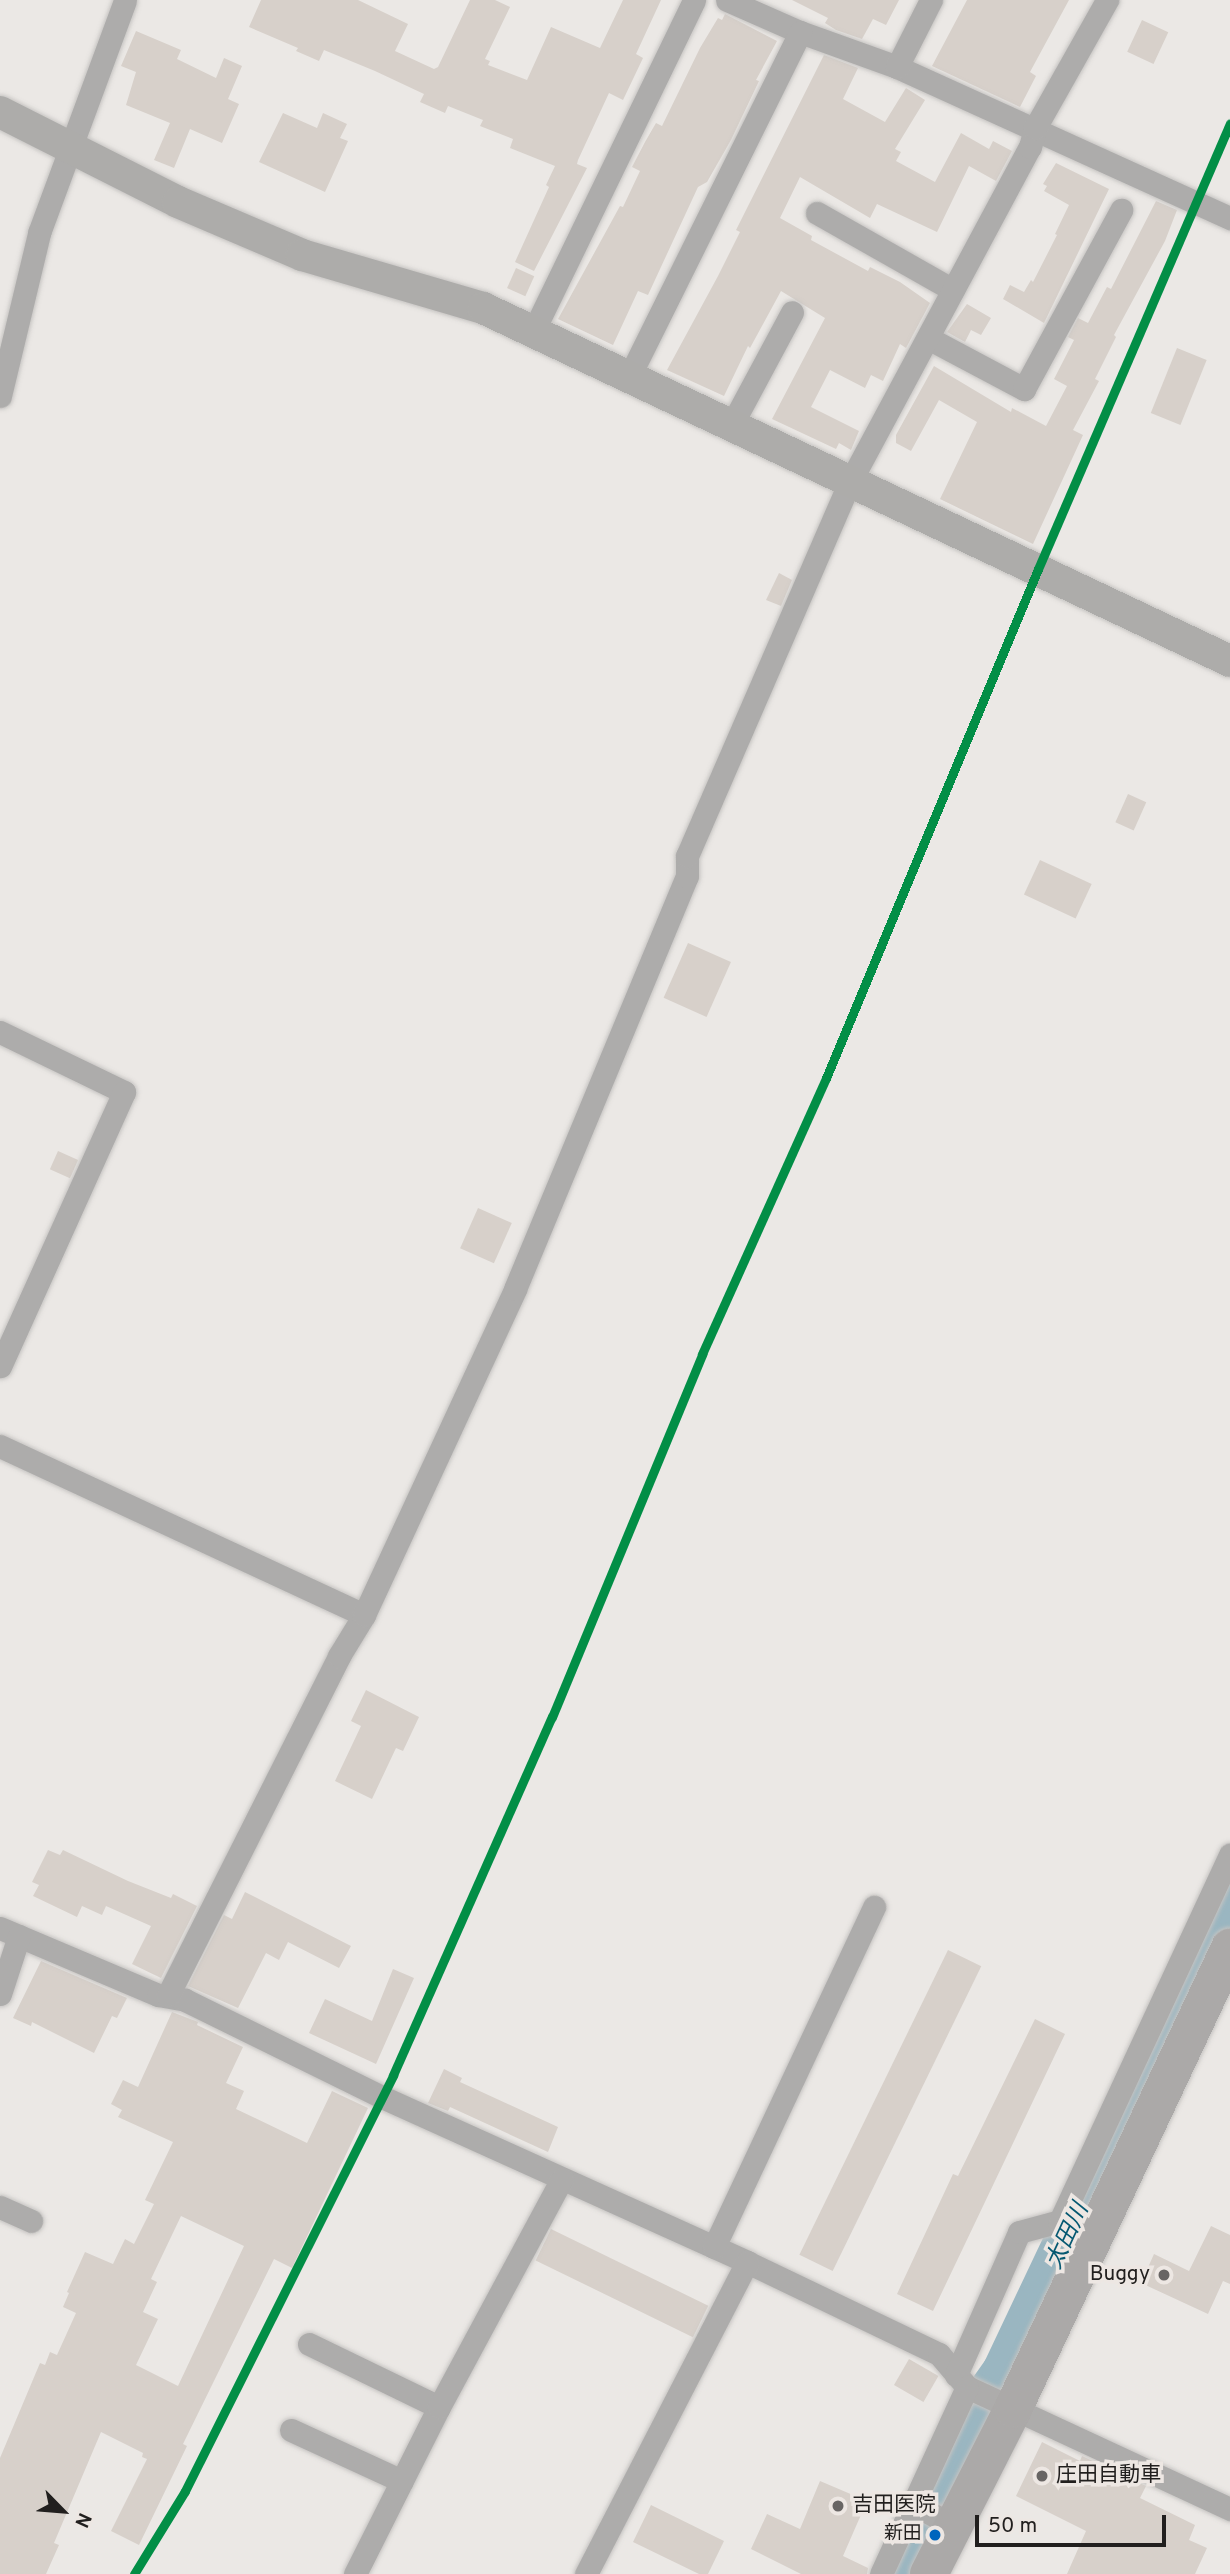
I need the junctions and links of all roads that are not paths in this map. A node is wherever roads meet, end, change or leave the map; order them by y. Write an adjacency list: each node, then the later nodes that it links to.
1 (125, 0): 11 (street)
2 (694, 0): 17 (street)
3 (727, 0): 6 (street)
4 (931, 0): 8 (street)
5 (1107, 0): 10 (street)
6 (767, 8): 7 (street)
7 (800, 32): 8 (street); 19 (street)
8 (897, 67): 10 (street)
9 (0, 112): 11 (street)
10 (1035, 128): 14 (street); 15 (street)
11 (69, 146): 17 (street); 20 (street)
12 (1121, 211): 18 (street)
13 (817, 213): 15 (street)
14 (1230, 218)
15 (953, 290): 18 (street)
16 (792, 312): 21 (street)
17 (533, 332): 19 (street)
18 (928, 338): 22 (street)
19 (629, 377): 21 (street)
20 (0, 396)
21 (731, 426): 22 (street)
22 (850, 482): 23 (street); 27 (street)
23 (1230, 661)
24 (0, 1032): 25 (street)
25 (0, 1366)
26 (0, 1446): 27 (street)
27 (364, 1615): 33 (street)
28 (1230, 1855): 40 (street)
29 (874, 1907): 37 (street)
30 (10, 1932): 32 (street); 33 (street)
31 (1230, 1948): 41 (highway)
32 (0, 1994)
33 (168, 1995): 34 (street)
34 (562, 2179): 37 (street); 42 (street)
35 (0, 2207): 36 (street)
36 (31, 2221)
37 (715, 2247): 38 (street)
38 (747, 2262): 40 (street); 49 (street)
39 (309, 2344): 42 (street)
40 (965, 2384): 41 (street); 45 (street)
41 (1007, 2406): 46 (street); 47 (highway)
42 (439, 2407): 44 (street)
43 (291, 2430): 44 (street)
44 (402, 2482): 48 (street)
45 (916, 2506): 47 (street); 50 (street)
46 (1230, 2509)
47 (946, 2522): 51 (highway)
48 (355, 2574)
49 (586, 2574)
50 (881, 2574)
51 (929, 2574)

